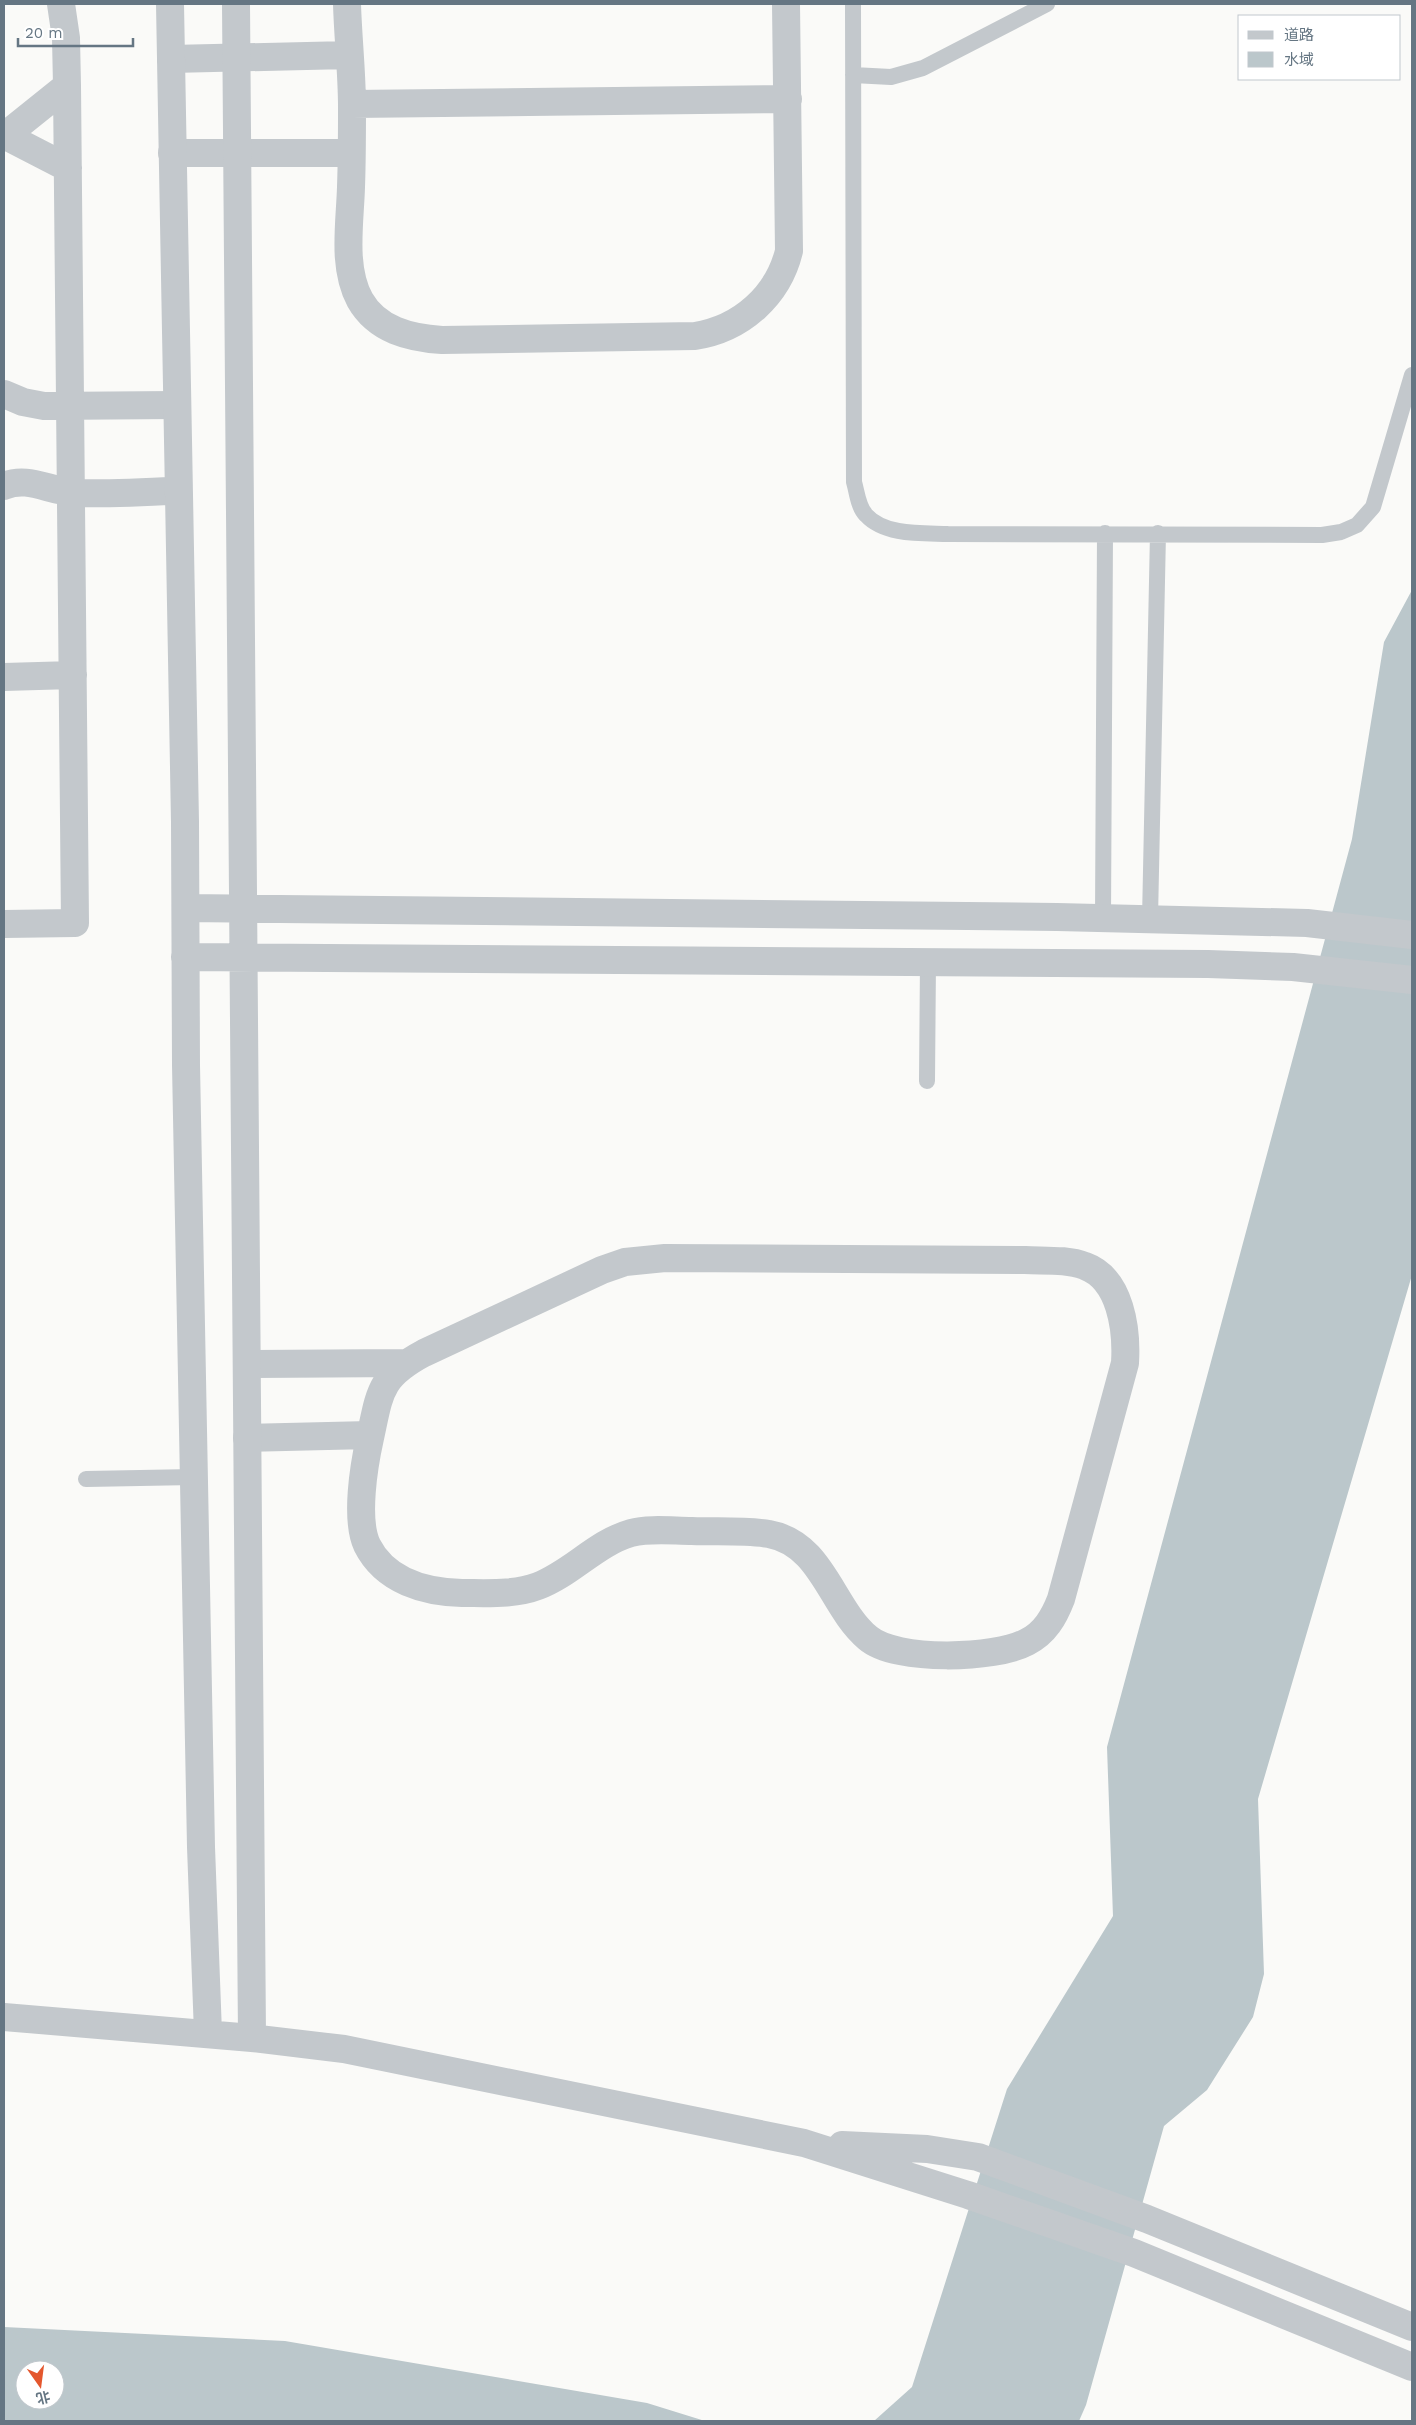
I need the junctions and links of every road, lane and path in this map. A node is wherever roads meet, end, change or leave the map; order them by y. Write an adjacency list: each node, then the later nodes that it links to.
1 (61, 4): 12 (street)
2 (170, 4): 10 (street)
3 (236, 4): 9 (street)
4 (347, 4): 8 (street)
5 (786, 4): 13 (street)
6 (853, 4): 11 (lane)
7 (1047, 4): 11 (lane)
8 (349, 55): 9 (street); 14 (street)
9 (236, 57): 10 (street); 17 (street)
10 (171, 59): 16 (street)
11 (853, 75): 27 (lane)
12 (67, 86): 15 (street); 19 (street)
13 (788, 99): 14 (street); 18 (street)
14 (352, 104): 18 (street)
15 (5, 134): 19 (street)
16 (172, 153): 17 (street); 23 (street)
17 (237, 153): 18 (street); 32 (street)
18 (351, 153)
19 (68, 168): 22 (street)
20 (1412, 375): 28 (lane)
21 (4, 394): 22 (street)
22 (70, 406): 23 (street); 26 (street)
23 (176, 406): 25 (street)
24 (4, 486): 26 (street)
25 (178, 491): 26 (street); 31 (street)
26 (71, 492): 29 (street)
27 (1105, 533): 28 (lane); 33 (lane)
28 (1158, 533): 34 (lane)
29 (73, 675): 30 (street); 35 (street)
30 (4, 677)
31 (186, 908): 32 (street); 37 (street)
32 (242, 909): 33 (street); 38 (street)
33 (1103, 918): 34 (street)
34 (1150, 919): 36 (street)
35 (4, 924)
36 (1412, 935)
37 (185, 957): 38 (street); 46 (street)
38 (243, 958): 39 (street); 42 (street)
39 (928, 961): 40 (street); 41 (lane)
40 (1412, 980)
41 (927, 1081)
42 (247, 1364): 43 (street); 45 (street)
43 (404, 1364): 44 (street); 44 (street)
44 (370, 1436): 45 (street)
45 (247, 1438): 50 (street)
46 (194, 1477): 47 (lane); 49 (street)
47 (86, 1479)
48 (4, 2017): 49 (street)
49 (208, 2034): 50 (street)
50 (252, 2038): 51 (street)
51 (804, 2143): 52 (street); 53 (street)
52 (1412, 2327)
53 (1412, 2367)

